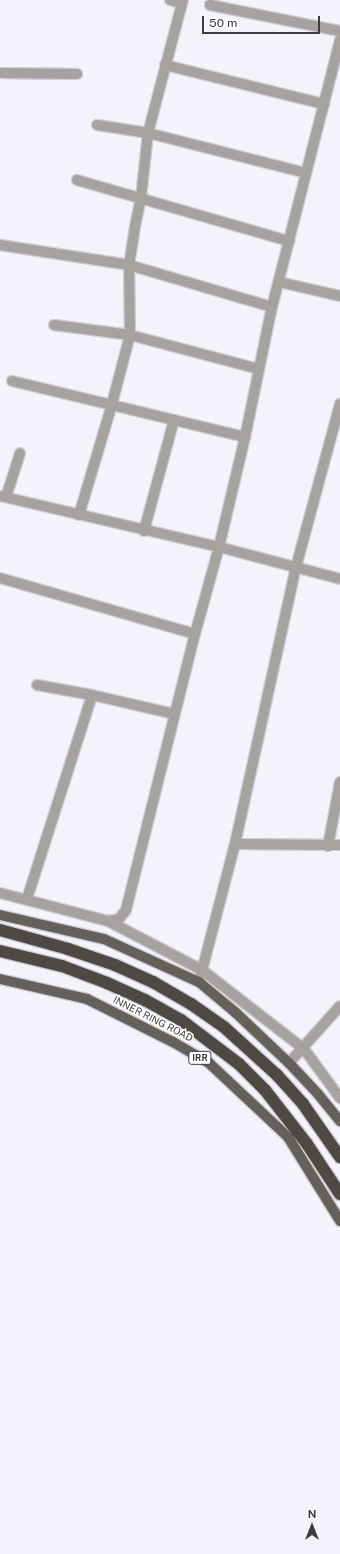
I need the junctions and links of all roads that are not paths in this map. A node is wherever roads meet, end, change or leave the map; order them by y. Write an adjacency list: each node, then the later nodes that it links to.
1 (170, 0): 2 (street)
2 (182, 1): 6 (street)
3 (210, 5): 4 (street)
4 (340, 31)
5 (340, 40): 9 (street)
6 (165, 65): 9 (street); 11 (street)
7 (0, 73): 8 (street)
8 (77, 74)
9 (324, 104): 12 (street)
10 (97, 125): 11 (street)
11 (148, 133): 12 (street); 14 (street)
12 (306, 172): 15 (street)
13 (77, 180): 14 (street)
14 (141, 198): 15 (street); 17 (street)
15 (289, 241): 18 (street)
16 (0, 244): 17 (street)
17 (129, 265): 20 (street); 22 (street)
18 (279, 282): 19 (street); 20 (street)
19 (340, 296)
20 (272, 307): 23 (street)
21 (54, 324): 22 (street)
22 (130, 335): 23 (street); 25 (street)
23 (259, 369): 28 (street)
24 (12, 381): 25 (street)
25 (112, 404): 27 (street); 31 (street)
26 (340, 404): 34 (street)
27 (174, 420): 28 (street); 32 (street)
28 (245, 437): 33 (street)
29 (20, 453): 30 (street)
30 (3, 496): 31 (street)
31 (79, 515): 32 (street)
32 (144, 530): 33 (street)
33 (219, 547): 34 (street); 37 (street)
34 (296, 567): 36 (street); 42 (street)
35 (0, 578): 37 (street)
36 (340, 579)
37 (195, 634): 40 (street)
38 (37, 685): 39 (street)
39 (92, 695): 40 (street); 46 (street)
40 (174, 714): 48 (street)
41 (340, 782): 44 (street)
42 (235, 844): 44 (street); 51 (street)
43 (340, 845): 44 (street)
44 (328, 846)
45 (0, 893): 46 (street)
46 (27, 899): 48 (street)
47 (0, 915): 53 (main road)
48 (108, 921): 51 (street)
49 (0, 930): 59 (highway)
50 (0, 951): 60 (highway)
51 (202, 970): 53 (street); 55 (street)
52 (0, 979): 61 (main road, INNER RING ROAD / IRR)
53 (199, 982): 56 (main road)
54 (340, 1006): 55 (street)
55 (304, 1049): 56 (street); 57 (street)
56 (289, 1063): 58 (main road)
57 (340, 1098)
58 (340, 1121)
59 (340, 1157)
60 (340, 1194)
61 (340, 1221)

